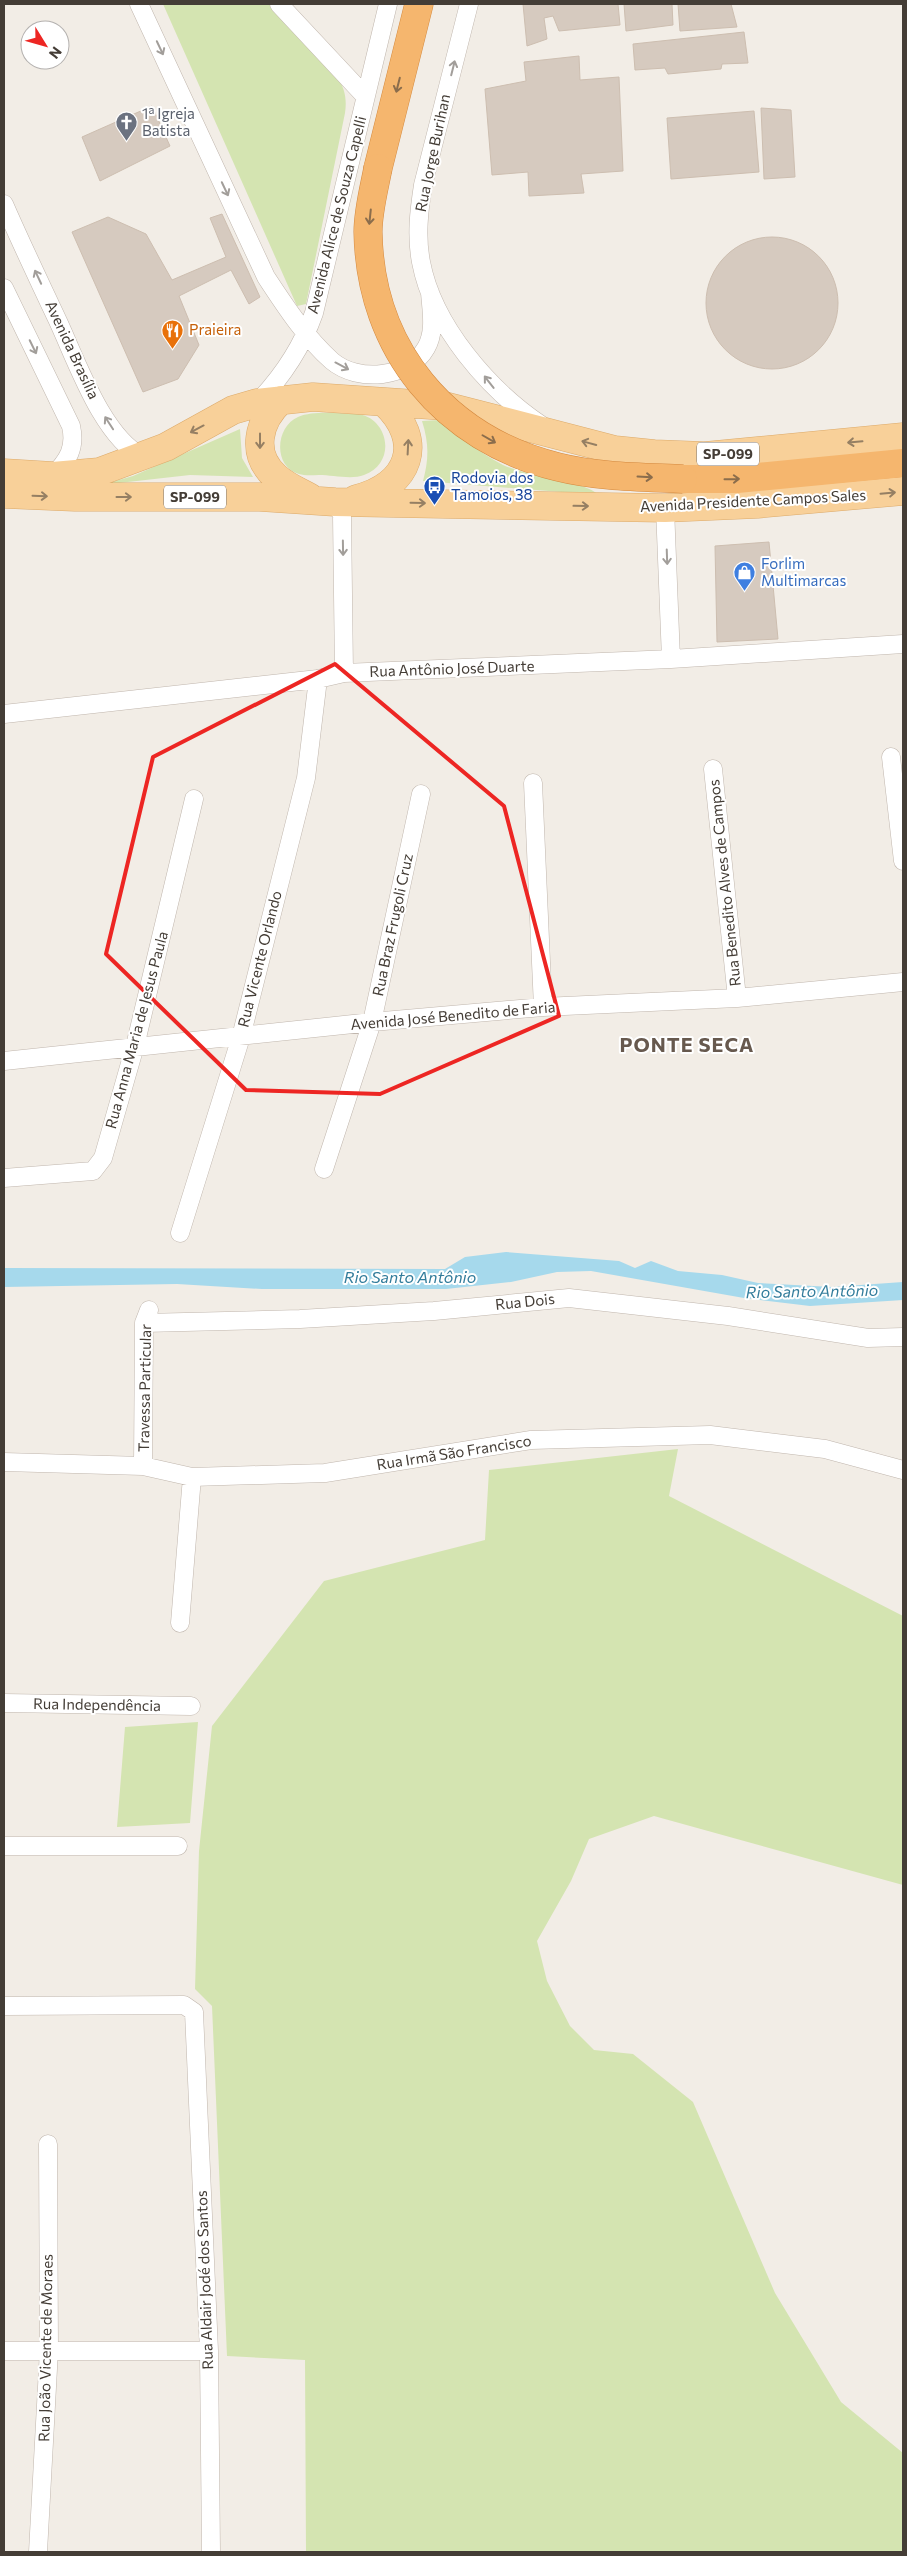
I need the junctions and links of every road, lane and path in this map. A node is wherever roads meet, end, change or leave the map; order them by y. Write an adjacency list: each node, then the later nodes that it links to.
1 (139, 4): 11 (street, one-way to 11)
2 (279, 4): 6 (street)
3 (388, 4): 6 (street, Avenida Alice de Souza Capelli)
4 (419, 4): 17 (highway, one-way to 17, bridge)
5 (469, 4): 10 (street, Rua Jorge Burihan, one-way to 5)
6 (366, 96): 11 (street, Avenida Alice de Souza Capelli)
7 (4, 204): 8 (street, Avenida Brasília)
8 (10, 235): 16 (street, Avenida Brasília, one-way to 8)
9 (4, 288): 19 (street, one-way to 19)
10 (430, 292): 11 (street, one-way to 10); 14 (street, Rua Jorge Burihan, one-way to 10)
11 (307, 333): 12 (street, Avenida Alice de Souza Capelli)
12 (269, 402): 13 (main road, SP-099); 16 (main road, SP-099, one-way to 16); 22 (main road, SP-099, one-way to 22)
13 (384, 402): 14 (main road, SP-099); 22 (main road, SP-099, one-way to 13)
14 (554, 434): 15 (main road, SP-099, one-way to 14)
15 (903, 437)
16 (143, 457): 19 (main road, SP-099)
17 (903, 463)
18 (4, 473): 19 (main road, SP-099)
19 (53, 476)
20 (903, 492): 23 (main road, Avenida Presidente Campos Sales / SP-099, one-way to 20)
21 (4, 494): 22 (main road, Avenida Presidente Campos Sales / SP-099, one-way to 22)
22 (325, 501): 23 (main road, Avenida Presidente Campos Sales / SP-099, one-way to 23); 26 (street, one-way to 26)
23 (665, 508): 25 (street, one-way to 25)
24 (903, 644): 25 (street, Rua Antônio José Duarte)
25 (671, 659): 26 (street, Rua Antônio José Duarte)
26 (344, 673): 27 (street, Rua Antônio José Duarte)
27 (318, 679): 28 (street, Rua Antônio José Duarte); 39 (street, Rua Vicente Orlando)
28 (4, 714)
29 (891, 757): 34 (street)
30 (713, 769): 36 (street, Rua Benedito Alves de Campos)
31 (533, 783): 37 (street)
32 (421, 794): 38 (street, Rua Braz Frugoli Cruz)
33 (194, 799): 40 (street, Rua Anna Maria de Jesus Paula)
34 (903, 861)
35 (903, 982): 36 (street, Avenida José Benedito de Faria)
36 (737, 998): 37 (street, Avenida José Benedito de Faria)
37 (544, 1007): 38 (street, Avenida José Benedito de Faria)
38 (372, 1022): 39 (street, Avenida José Benedito de Faria); 42 (street, Rua Braz Frugoli Cruz)
39 (241, 1037): 40 (street, Avenida José Benedito de Faria); 44 (street, Rua Vicente Orlando)
40 (135, 1046): 41 (street, Avenida José Benedito de Faria); 43 (street, Rua Anna Maria de Jesus Paula)
41 (4, 1061)
42 (324, 1169)
43 (4, 1178)
44 (180, 1233)
45 (147, 1316): 46 (street, Rua Dois); 48 (street, Travessa Particular)
46 (903, 1337)
47 (4, 1462): 48 (street, Rua Irmã São Francisco)
48 (143, 1466): 50 (street, Rua Irmã São Francisco)
49 (903, 1470): 50 (street, Rua Irmã São Francisco)
50 (192, 1477): 51 (street)
51 (180, 1623)
52 (4, 1704): 53 (street, Rua Independência)
53 (191, 1706)
54 (4, 1846): 55 (street)
55 (178, 1846)
56 (4, 2006): 60 (street, Rua Aldair Jodé dos Santos)
57 (48, 2144): 58 (street, Rua João Vicente de Moraes)
58 (48, 2350): 59 (street); 60 (street); 61 (street, Rua João Vicente de Moraes)
59 (4, 2351)
60 (209, 2351): 62 (street, Rua Aldair Jodé dos Santos)
61 (38, 2552)
62 (211, 2552)

